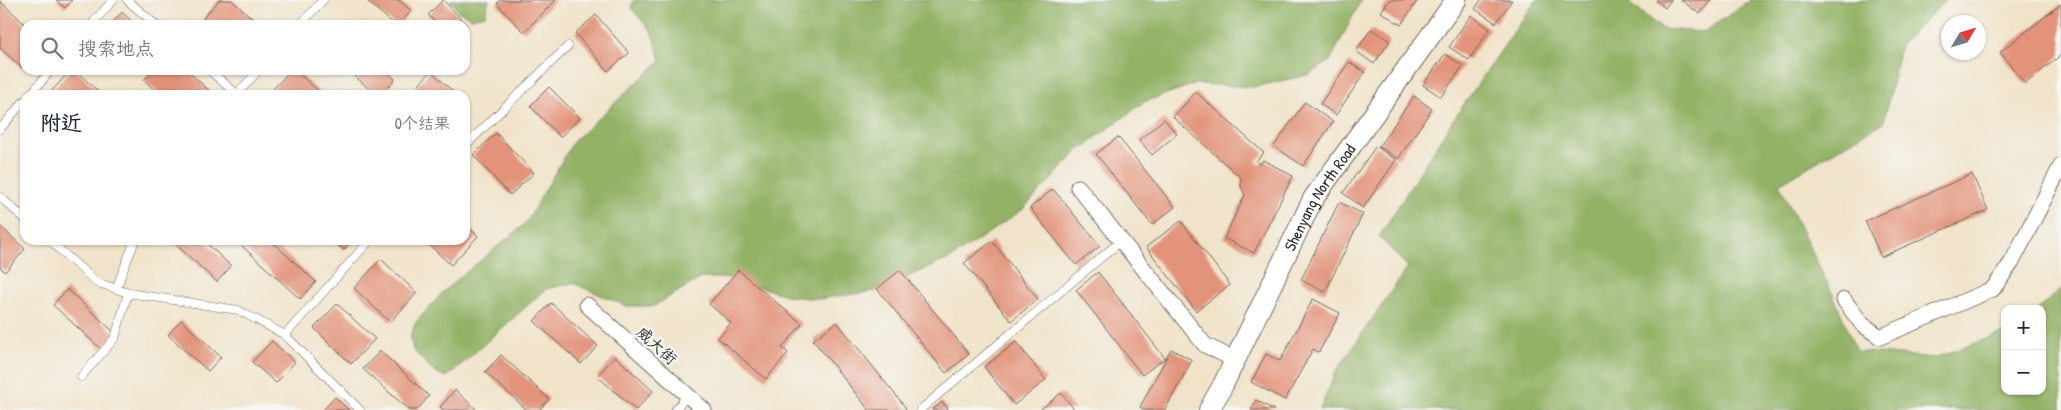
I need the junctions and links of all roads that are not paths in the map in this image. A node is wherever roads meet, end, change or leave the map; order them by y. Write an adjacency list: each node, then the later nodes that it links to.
1 (113, 0): 6 (lane)
2 (127, 0): 7 (lane)
3 (323, 0): 8 (lane)
4 (1441, 0): 32 (street, Shenyang North Road)
5 (1456, 0): 32 (street, Shenyang North Road)
6 (95, 20)
7 (150, 20)
8 (305, 20)
9 (568, 46): 18 (lane)
10 (48, 75): 13 (lane)
11 (215, 75): 14 (lane)
12 (255, 75): 15 (lane)
13 (34, 90)
14 (231, 90)
15 (241, 90)
16 (20, 106): 17 (lane)
17 (0, 129)
18 (470, 141)
19 (2061, 166): 29 (street)
20 (1078, 187): 23 (street)
21 (0, 197): 22 (lane)
22 (20, 215)
23 (1122, 240): 32 (street); 38 (lane)
24 (55, 245): 27 (lane)
25 (133, 245): 27 (lane)
26 (366, 245): 31 (lane)
27 (116, 289): 28 (lane)
28 (128, 293): 31 (lane); 33 (lane)
29 (1844, 300)
30 (586, 305): 34 (street, 威大街)
31 (285, 335): 35 (lane)
32 (1230, 357): 39 (street, Shenyang North Road); 40 (street, Shenyang North Road)
33 (81, 377)
34 (687, 396): 36 (lane); 37 (street, 威大街)
35 (360, 410)
36 (674, 410)
37 (704, 410)
38 (920, 410)
39 (1197, 410)
40 (1209, 410)

